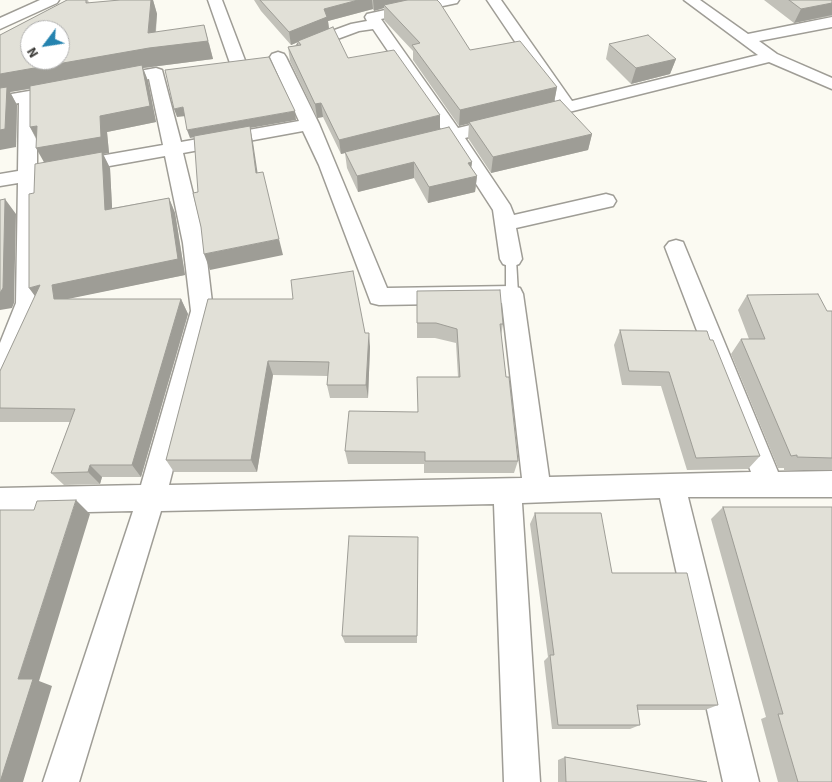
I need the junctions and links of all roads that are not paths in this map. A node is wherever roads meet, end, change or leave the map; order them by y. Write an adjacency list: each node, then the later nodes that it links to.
1 (52, 0): 7 (street)
2 (215, 0): 11 (street)
3 (452, 0): 8 (street)
4 (494, 0): 16 (street)
5 (691, 0): 9 (street)
6 (832, 22): 9 (street)
7 (0, 24)
8 (376, 24): 11 (street); 18 (street)
9 (745, 39): 10 (street)
10 (771, 57): 13 (street); 16 (street)
11 (258, 60): 12 (street); 17 (street)
12 (220, 65)
13 (832, 84)
14 (28, 96): 15 (street); 20 (street); 21 (street)
15 (0, 101)
16 (568, 107): 18 (street)
17 (310, 124): 20 (street); 27 (street)
18 (454, 135): 19 (street); 24 (street)
19 (406, 146)
20 (172, 150): 21 (street); 34 (street)
21 (27, 175): 22 (street); 28 (street)
22 (0, 180)
23 (606, 202): 24 (street)
24 (505, 224): 26 (street)
25 (676, 247): 31 (street)
26 (511, 259): 27 (lane)
27 (512, 294): 32 (street)
28 (0, 375)
29 (832, 484): 31 (street)
30 (671, 485): 31 (street); 32 (street); 38 (street)
31 (770, 485)
32 (537, 489): 33 (street)
33 (507, 491): 34 (street); 37 (street)
34 (151, 499): 35 (street); 36 (street)
35 (0, 501)
36 (60, 782)
37 (522, 782)
38 (741, 782)

